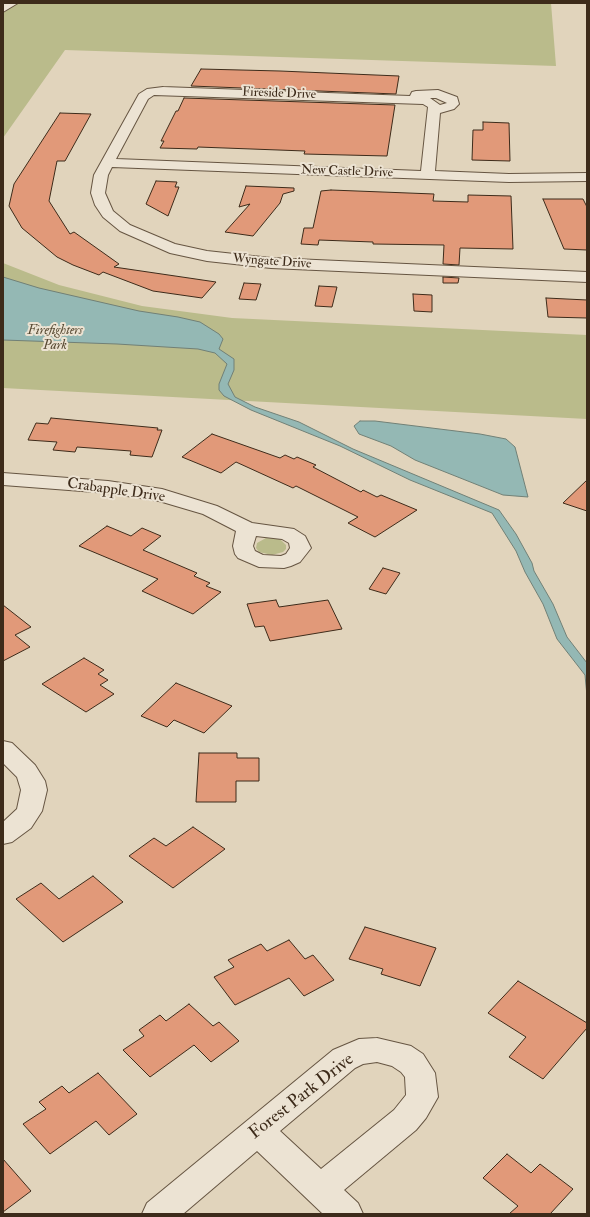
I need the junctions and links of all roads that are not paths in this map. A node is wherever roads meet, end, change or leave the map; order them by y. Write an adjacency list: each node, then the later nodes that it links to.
1 (13, 3): 2 (street)
2 (3, 9)
3 (151, 92): 4 (street, Fireside Drive); 6 (street, Wyngate Drive)
4 (407, 99): 5 (street, Fireside Drive); 5 (street, Fireside Drive)
5 (434, 111): 7 (street)
6 (108, 163): 7 (street, New Castle Drive); 9 (street, Wyngate Drive)
7 (428, 175): 8 (street, New Castle Drive)
8 (587, 176)
9 (587, 277)
10 (3, 480): 11 (street, Crabapple Drive)
11 (247, 529)
12 (3, 749): 13 (street)
13 (3, 835)
14 (258, 1131): 15 (street); 15 (street, Forest Park Drive); 16 (street, Forest Park Drive)
15 (320, 1190): 17 (street)
16 (159, 1214)
17 (346, 1214)

